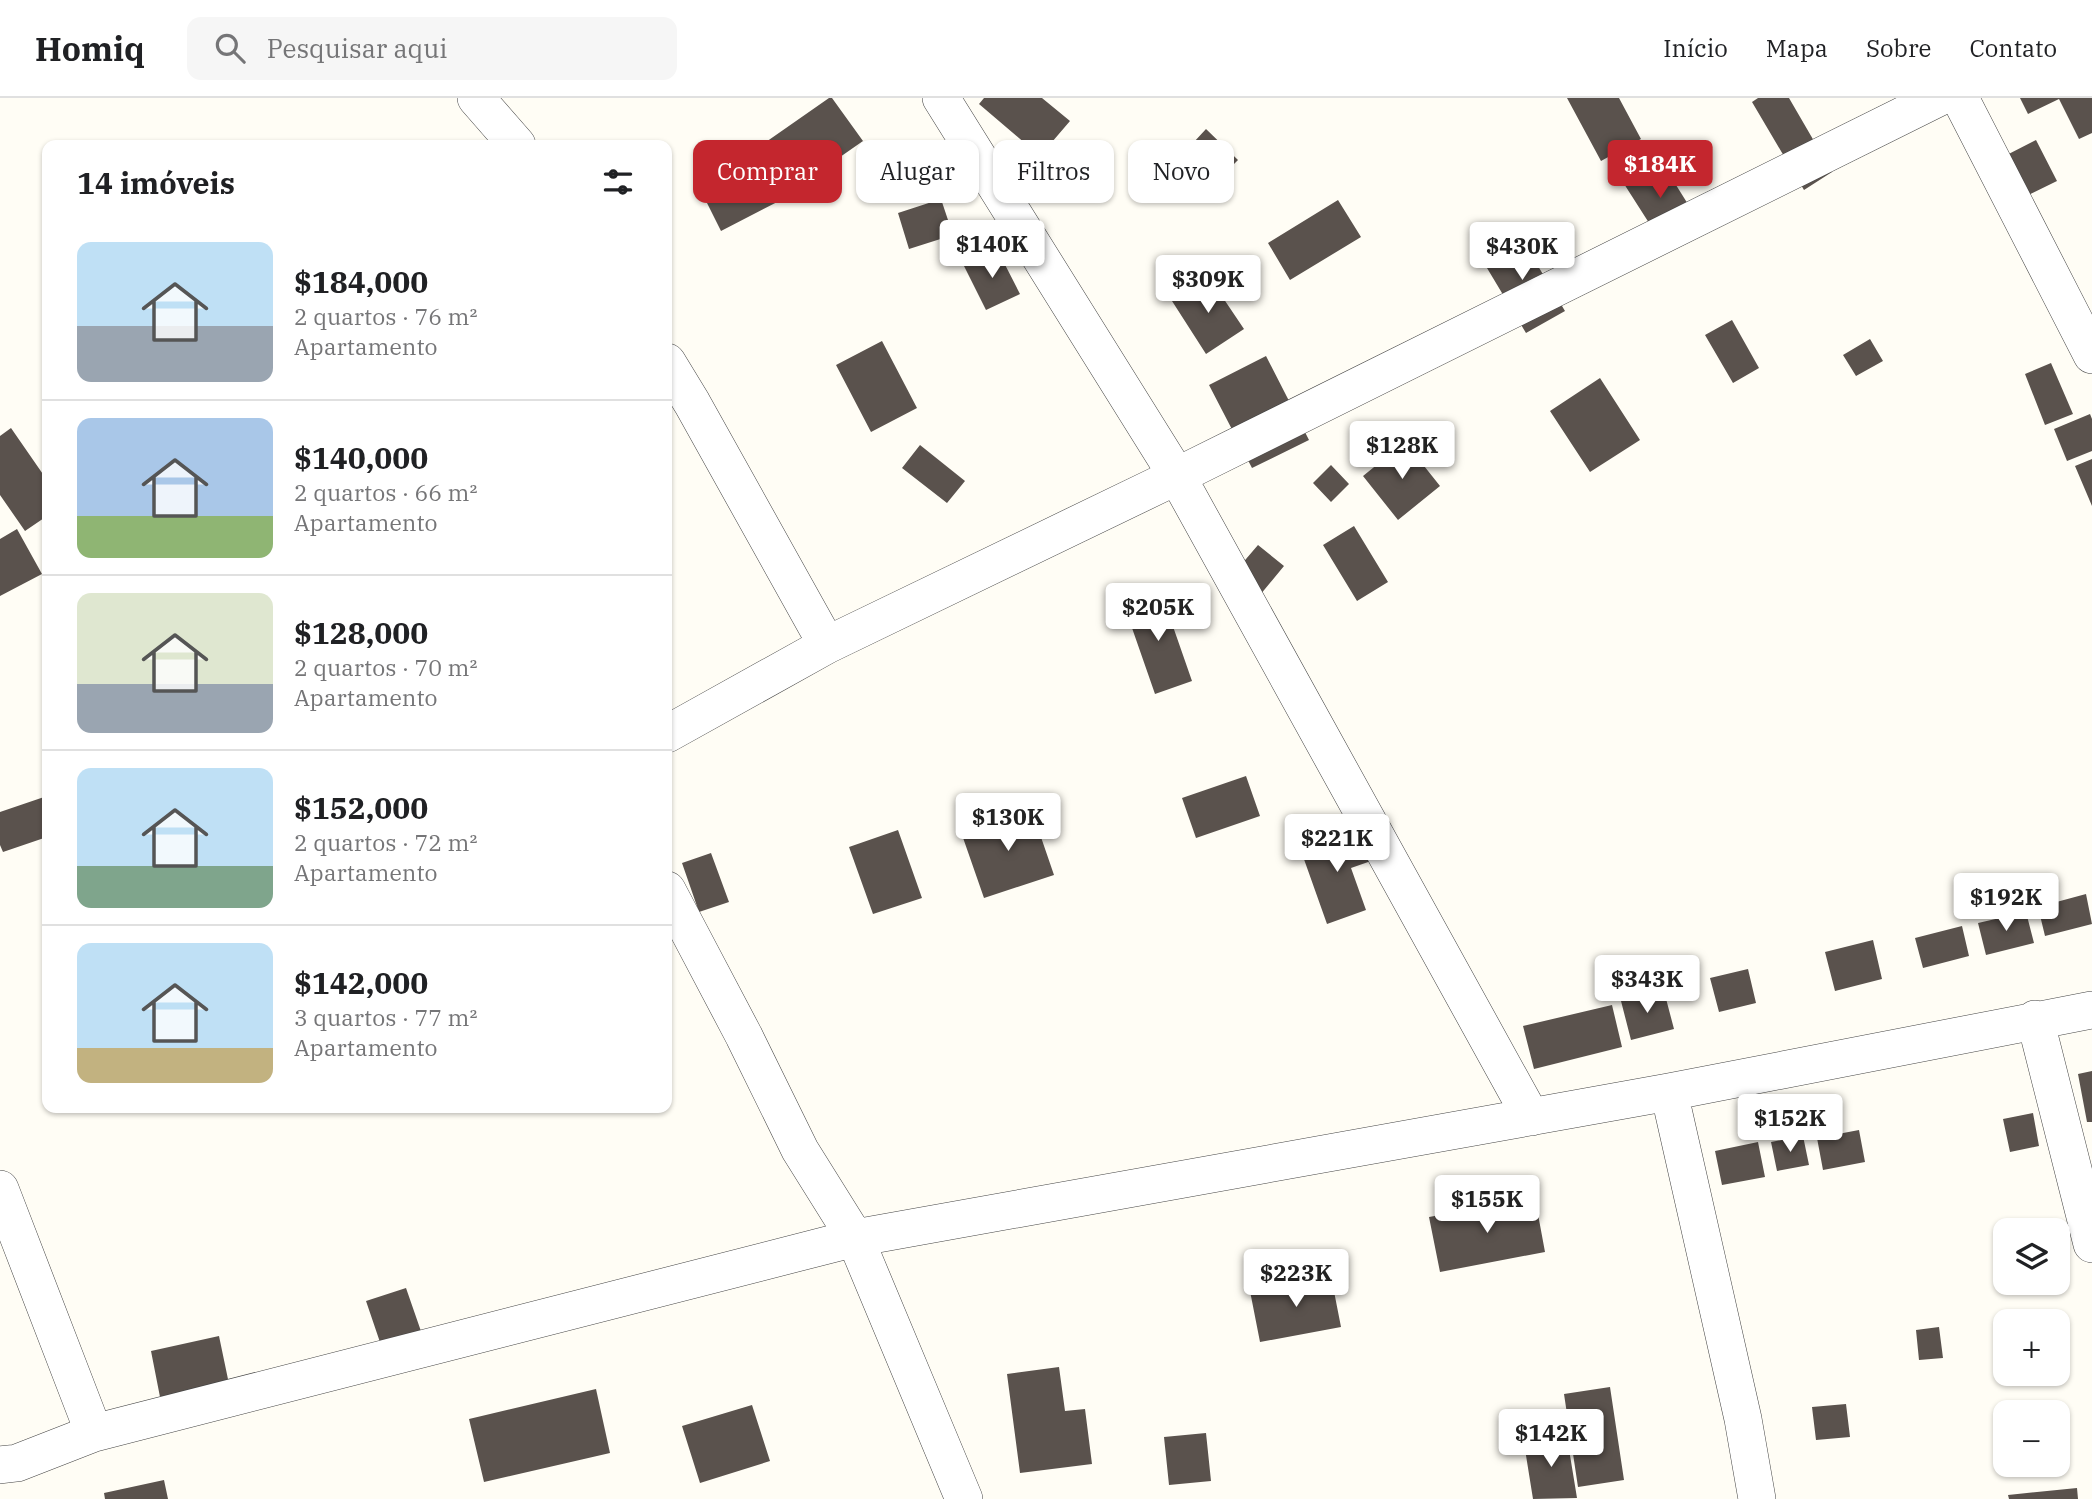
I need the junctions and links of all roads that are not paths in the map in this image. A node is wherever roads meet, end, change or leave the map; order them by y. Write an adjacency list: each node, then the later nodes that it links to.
1 (476, 98): 5 (street)
2 (941, 98): 8 (street)
3 (1938, 98): 8 (street)
4 (1960, 98): 6 (street)
5 (513, 140)
6 (2092, 355)
7 (672, 370): 9 (street)
8 (1177, 476): 9 (street); 15 (street)
9 (827, 645): 10 (street)
10 (672, 731)
11 (672, 899): 17 (street)
12 (2092, 1010): 13 (street)
13 (2035, 1019): 14 (street); 18 (street)
14 (1669, 1092): 15 (street); 22 (street)
15 (1531, 1117): 17 (street)
16 (0, 1189): 19 (street)
17 (855, 1238): 19 (street); 21 (street)
18 (2092, 1244)
19 (94, 1433): 20 (street)
20 (0, 1465)
21 (964, 1499)
22 (1757, 1499)

